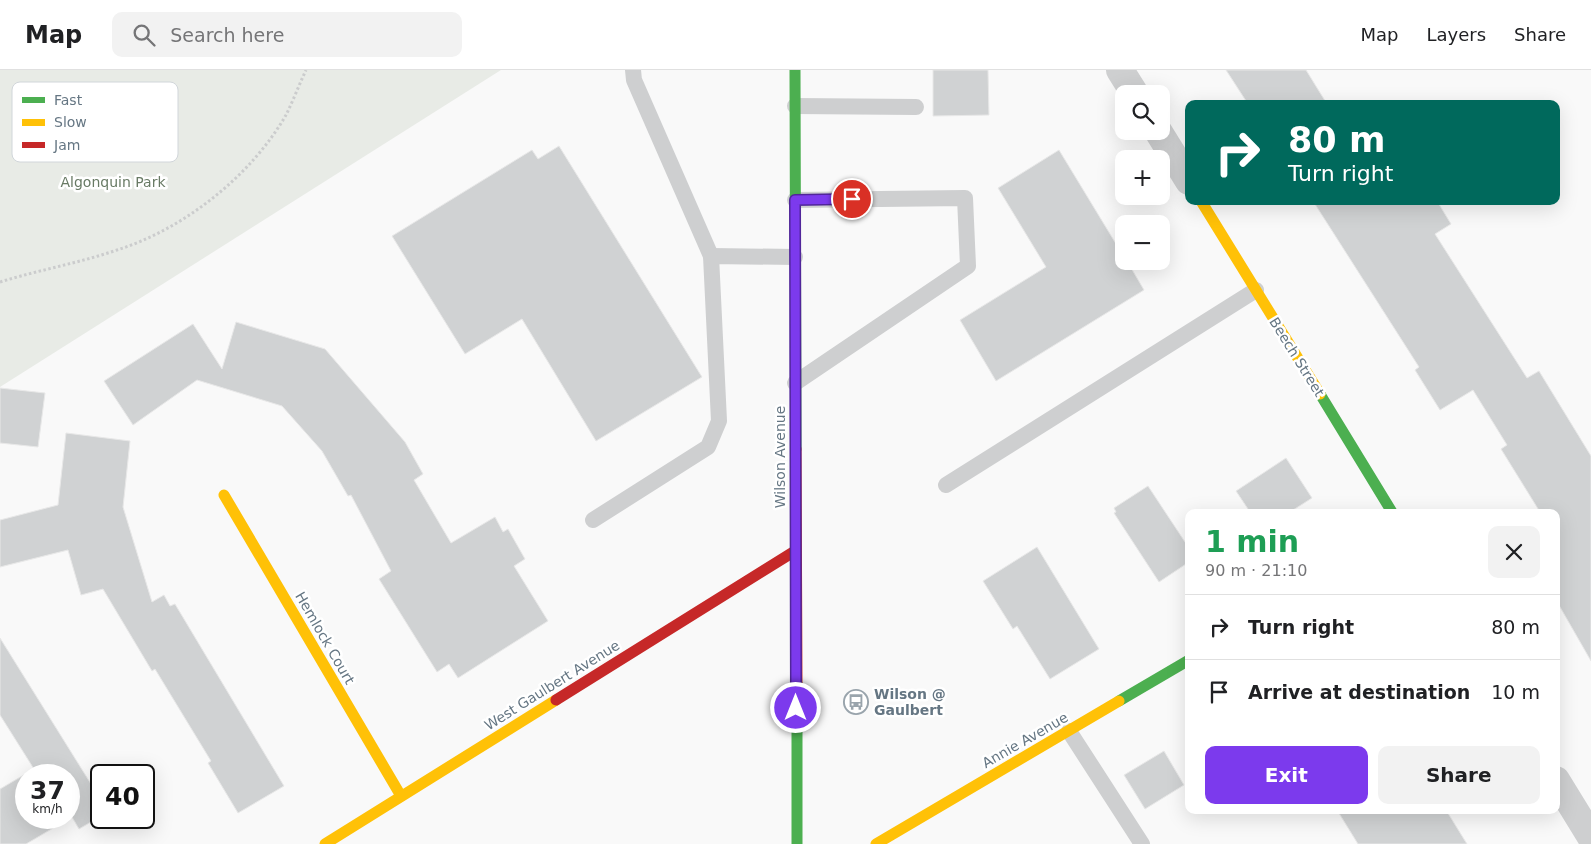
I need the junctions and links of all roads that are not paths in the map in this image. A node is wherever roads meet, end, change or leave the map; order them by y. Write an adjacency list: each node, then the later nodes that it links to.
1 (634, 70): 11 (lane)
2 (795, 70): 5 (street, Wilson Avenue)
3 (1120, 70): 4 (street)
4 (1129, 85)
5 (795, 106): 6 (lane); 9 (street, Wilson Avenue)
6 (916, 107)
7 (1164, 140): 8 (street)
8 (1185, 175)
9 (795, 200): 12 (street, Wilson Avenue); 14 (lane)
10 (1203, 205): 13 (street, Beech Street)
11 (711, 256): 12 (lane); 18 (lane)
12 (795, 257): 14 (street, Wilson Avenue)
13 (1256, 290): 15 (lane); 17 (street, Beech Street)
14 (795, 383): 19 (street, Wilson Avenue)
15 (946, 485)
16 (224, 495): 23 (street, Hemlock Court)
17 (1390, 509)
18 (593, 520)
19 (795, 552): 23 (street, West Gaulbert Avenue); 26 (street, Wilson Avenue)
20 (1185, 662): 21 (street, Annie Avenue)
21 (1069, 731): 27 (street, Annie Avenue); 28 (lane)
22 (1560, 787): 24 (street)
23 (401, 796): 25 (street, West Gaulbert Avenue)
24 (1591, 837)
25 (324, 844)
26 (797, 844)
27 (876, 844)
28 (1142, 844)

